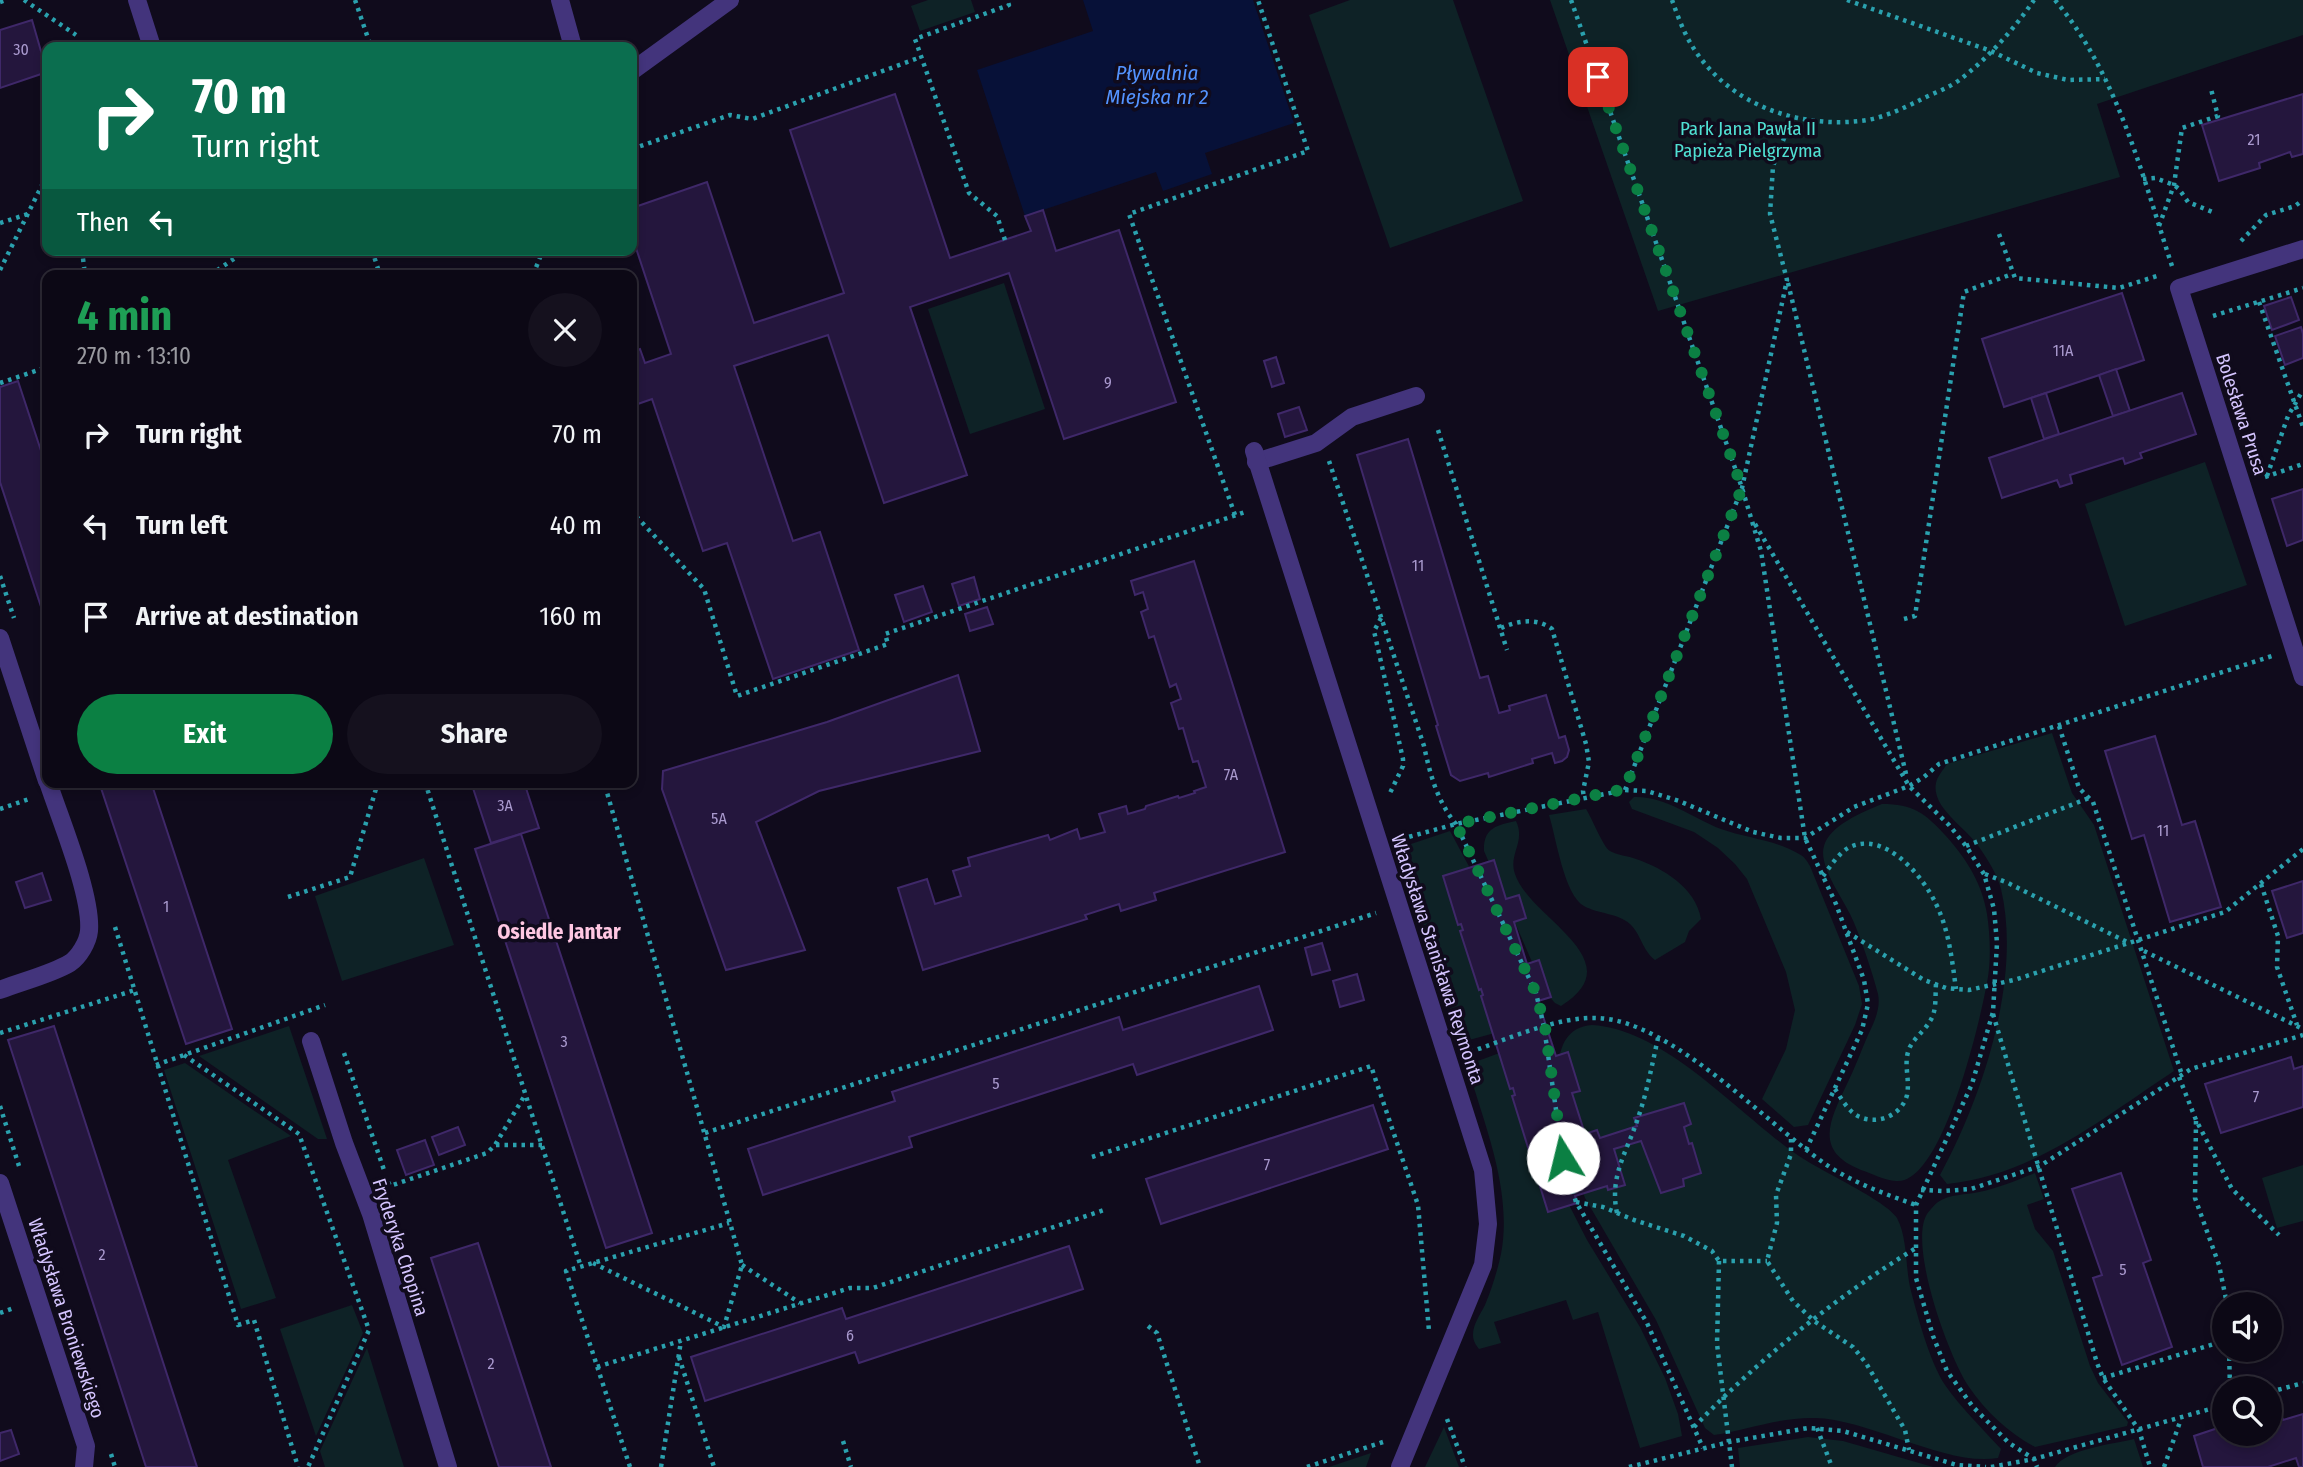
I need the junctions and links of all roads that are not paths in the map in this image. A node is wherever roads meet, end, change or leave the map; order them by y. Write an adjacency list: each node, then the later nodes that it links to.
1 (137, 0): 4 (street)
2 (560, 0): 5 (street)
3 (726, 0): 6 (street)
4 (150, 42)
5 (572, 42)
6 (637, 67)
7 (2303, 249): 10 (street, Bolesława Prusa)
8 (1416, 396): 18 (street, Władysława Stanisława Reymonta)
9 (0, 638): 11 (street)
10 (2303, 677)
11 (42, 767)
12 (49, 788): 13 (street)
13 (0, 990)
14 (311, 1041): 17 (street, Fryderyka Chopina)
15 (0, 1184): 16 (street, Władysława Broniewskiego)
16 (85, 1467)
17 (448, 1467)
18 (1400, 1467)

